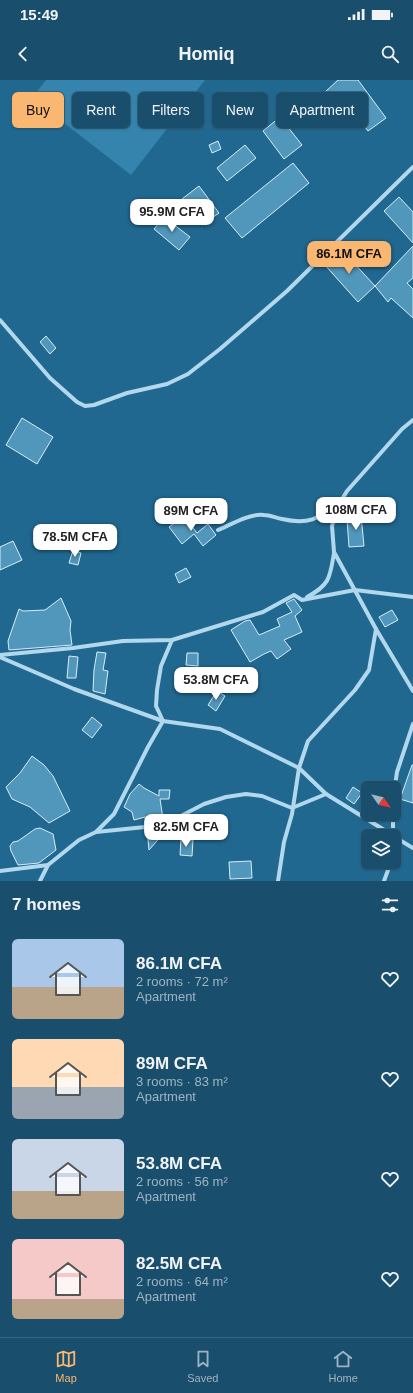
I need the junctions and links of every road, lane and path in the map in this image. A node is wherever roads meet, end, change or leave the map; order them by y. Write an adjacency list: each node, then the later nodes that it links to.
1 (413, 167): 2 (street)
2 (0, 320)
3 (413, 420): 4 (street)
4 (339, 504): 5 (street); 6 (street)
5 (218, 530)
6 (334, 552): 7 (street); 9 (street)
7 (355, 590): 8 (street); 9 (street); 10 (street)
8 (413, 597)
9 (302, 600): 11 (street)
10 (376, 629): 13 (street); 16 (street)
11 (172, 640): 12 (street); 14 (street)
12 (0, 656): 14 (street)
13 (413, 691)
14 (163, 722): 16 (street); 21 (street)
15 (413, 724): 17 (street)
16 (299, 768): 18 (street); 19 (street)
17 (396, 781)
18 (326, 794): 19 (street); 20 (street)
19 (292, 808): 21 (street); 28 (street)
20 (383, 829)
21 (96, 832): 24 (street)
22 (401, 841): 23 (street)
23 (413, 848)
24 (48, 865): 26 (street); 27 (street)
25 (388, 869): 29 (street)
26 (0, 871)
27 (40, 881)
28 (278, 881)
29 (384, 881)

